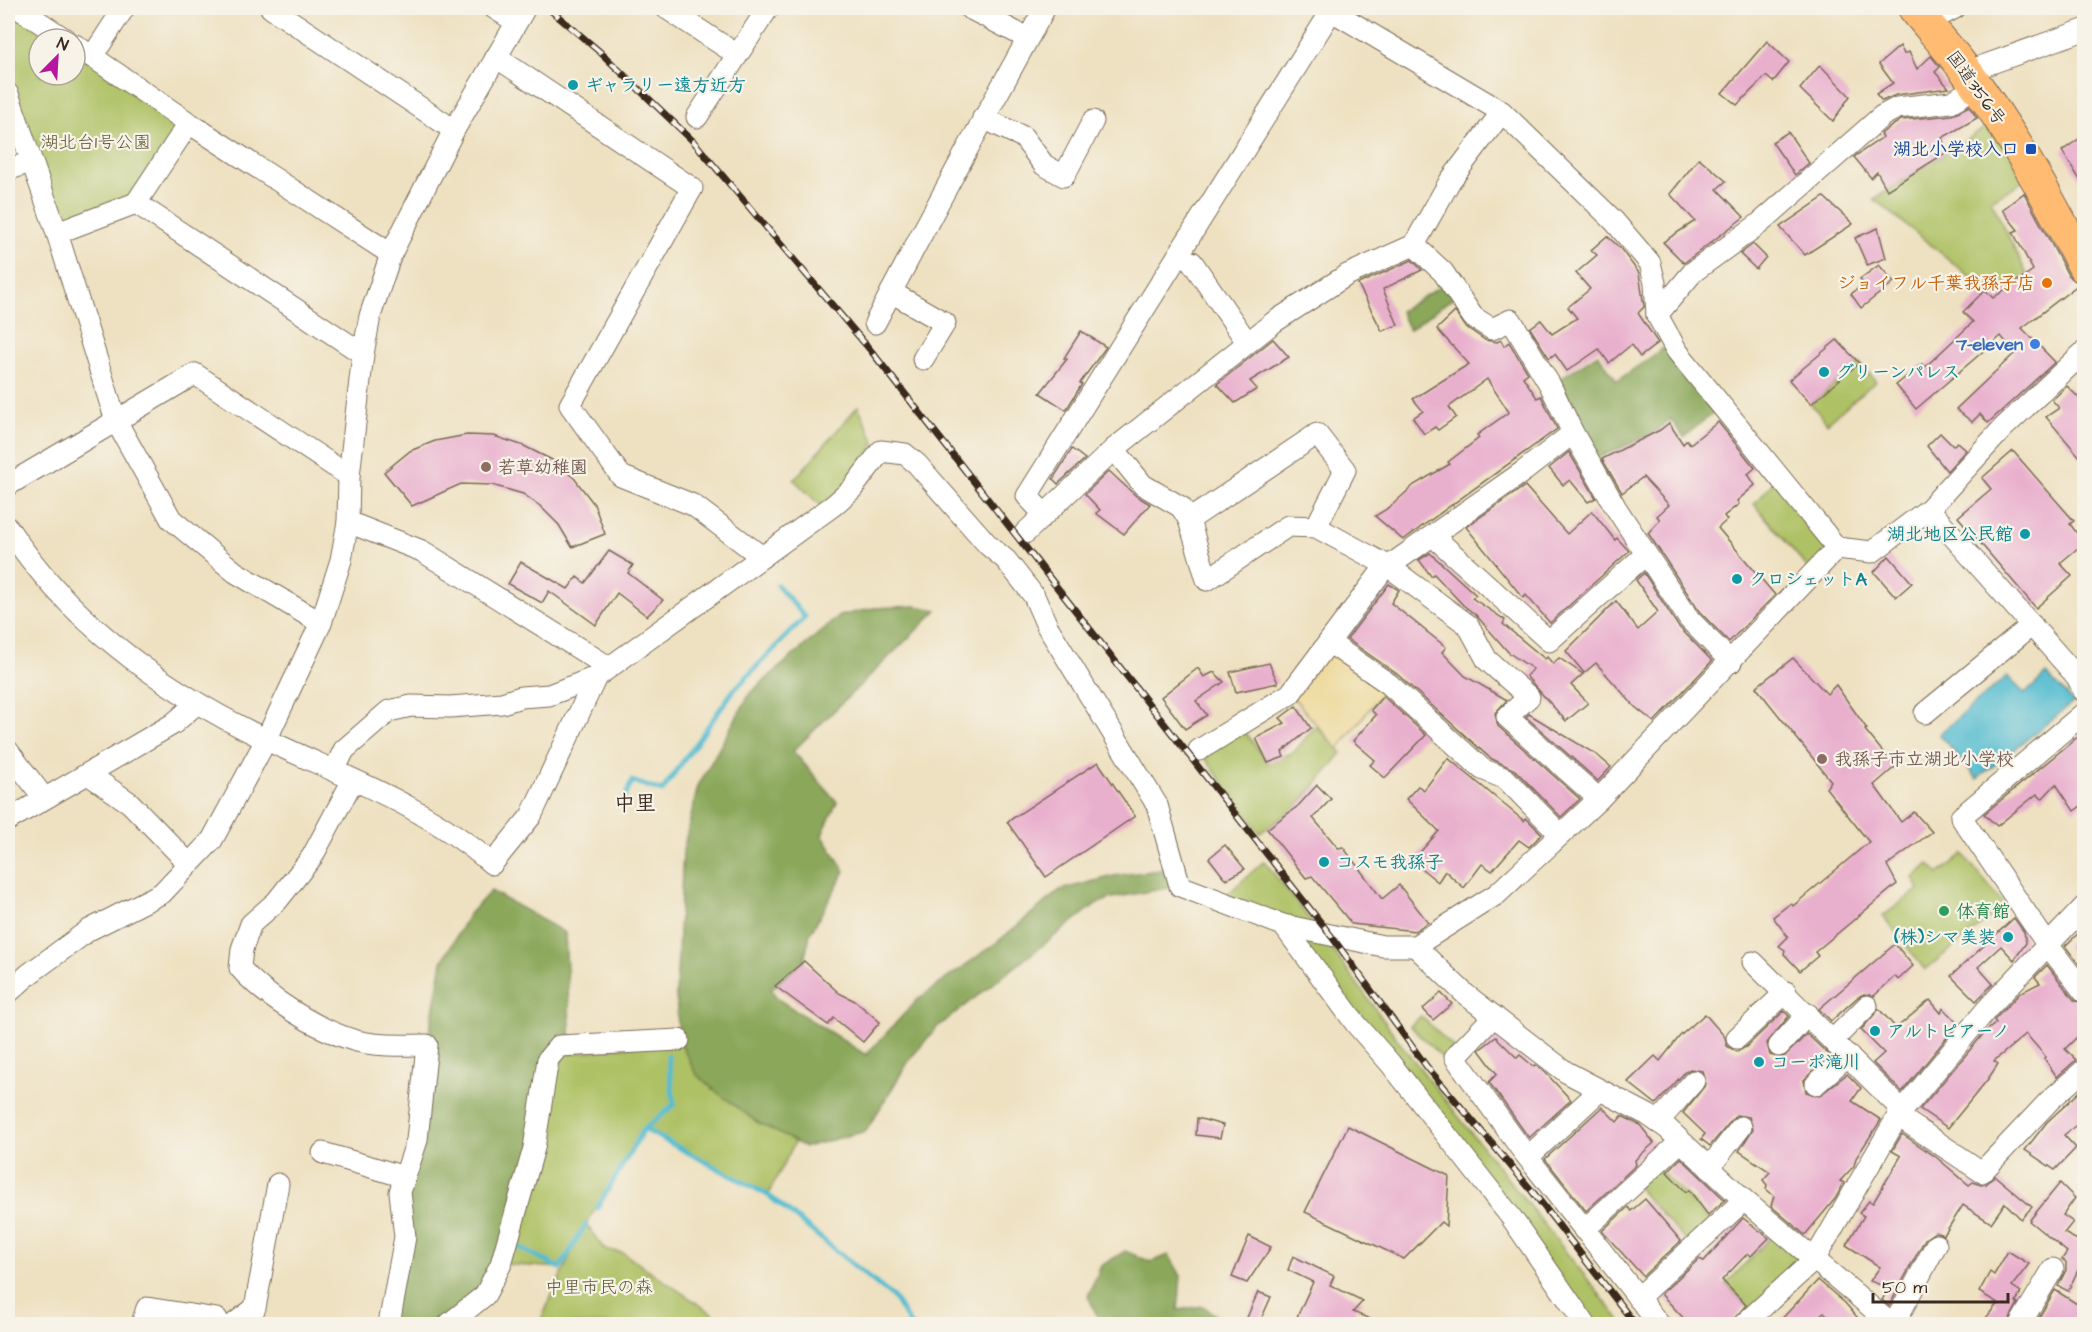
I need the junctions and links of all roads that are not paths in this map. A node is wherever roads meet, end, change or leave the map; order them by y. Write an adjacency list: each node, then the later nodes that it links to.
1 (18, 8): 13 (street)
2 (124, 8): 16 (street)
3 (271, 8): 27 (street)
4 (495, 8): 11 (street)
5 (666, 8): 18 (street)
6 (768, 8): 18 (street)
7 (969, 8): 15 (street)
8 (1045, 8): 15 (street)
9 (1955, 8): 12 (street)
10 (1329, 9): 22 (street); 50 (street)
11 (520, 14): 19 (street)
12 (1920, 15): 20 (highway, 国道356号)
13 (47, 27)
14 (2085, 30): 20 (street)
15 (1028, 38): 24 (street)
16 (87, 48)
17 (87, 53): 26 (street)
18 (736, 54): 23 (street)
19 (496, 57): 27 (street); 59 (street)
20 (1971, 80): 31 (highway, 国道356号); 38 (street)
21 (8, 94): 28 (street)
22 (1502, 112): 33 (street); 38 (street)
23 (698, 117)
24 (983, 118): 25 (street); 37 (street)
25 (1093, 121)
26 (189, 123): 30 (street); 34 (street)
27 (454, 130): 34 (street)
28 (30, 162): 29 (street); 32 (street)
29 (8, 170)
30 (136, 203): 32 (street); 42 (street)
31 (2076, 228): 36 (highway, 国道356号)
32 (57, 233): 44 (street)
33 (1414, 245): 40 (street); 45 (street)
34 (391, 254): 42 (street)
35 (1191, 262): 40 (street)
36 (2085, 267)
37 (891, 292): 39 (street); 43 (street)
38 (1657, 315): 57 (street)
39 (875, 323)
40 (1247, 342): 46 (street)
41 (2085, 352): 49 (street)
42 (363, 354): 47 (street)
43 (923, 359)
44 (116, 421): 47 (street); 48 (street); 61 (street)
45 (1573, 433): 56 (street); 58 (street)
46 (1114, 448): 50 (street); 51 (street)
47 (349, 476): 52 (street)
48 (8, 486)
49 (1929, 509): 57 (street); 62 (street)
50 (1044, 514): 55 (street)
51 (1189, 520): 53 (street); 53 (street)
52 (348, 522): 61 (street); 65 (street)
53 (1316, 527): 60 (street)
54 (8, 528): 67 (street)
55 (1024, 532)
56 (1433, 536): 58 (street); 60 (street)
57 (1837, 548): 64 (street)
58 (1646, 554): 64 (street)
59 (762, 557): 65 (street); 81 (street)
60 (1388, 566): 63 (street); 76 (street)
61 (321, 622): 70 (street)
62 (2032, 625): 66 (street); 68 (street)
63 (1330, 643): 71 (street); 78 (street)
64 (1731, 662): 76 (street)
65 (601, 671): 74 (street); 74 (street)
66 (2085, 690)
67 (196, 704): 70 (street); 73 (street)
68 (1925, 713)
69 (2085, 713): 82 (street)
70 (266, 740): 74 (street); 79 (street)
71 (1199, 750)
72 (8, 751): 75 (street)
73 (88, 774): 75 (street); 79 (street)
74 (343, 775): 107 (street)
75 (44, 798): 77 (street)
76 (1599, 799): 78 (street)
77 (8, 820)
78 (1560, 834): 83 (street)
79 (189, 864): 87 (street)
80 (2085, 907): 82 (street)
81 (1283, 925): 83 (street); 121 (street)
82 (2047, 944): 86 (street); 100 (street)
83 (1415, 946): 90 (street)
84 (1752, 962): 85 (street)
85 (1786, 992): 89 (street); 91 (street)
86 (2085, 992)
87 (8, 993)
88 (1867, 1006): 93 (street)
89 (1808, 1014): 93 (street); 94 (street)
90 (1494, 1017): 99 (street); 105 (street)
91 (1737, 1038)
92 (679, 1040): 115 (street)
93 (1833, 1040): 95 (street)
94 (1779, 1046)
95 (1848, 1055): 98 (street); 100 (street)
96 (2085, 1070): 100 (street)
97 (1694, 1081): 101 (street)
98 (1816, 1084)
99 (1599, 1091): 101 (street); 105 (street)
100 (1901, 1113): 112 (street)
101 (1658, 1122): 103 (street)
102 (1741, 1126): 106 (street)
103 (1680, 1142): 106 (street); 110 (street)
104 (322, 1153): 107 (street)
105 (1528, 1157): 110 (street)
106 (1709, 1168): 109 (street)
107 (405, 1177): 120 (street)
108 (278, 1184): 119 (street)
109 (1744, 1200): 112 (street); 114 (street)
110 (1584, 1230): 114 (street)
111 (1936, 1245): 123 (street)
112 (1814, 1260): 116 (street); 123 (street)
113 (2052, 1269): 124 (street)
114 (1638, 1298): 122 (street)
115 (463, 1321)
116 (1756, 1321)
117 (142, 1324): 118 (street)
118 (216, 1324)
119 (234, 1324)
120 (389, 1324)
121 (1585, 1324)
122 (1659, 1324)
123 (1892, 1324)
124 (2020, 1324)

